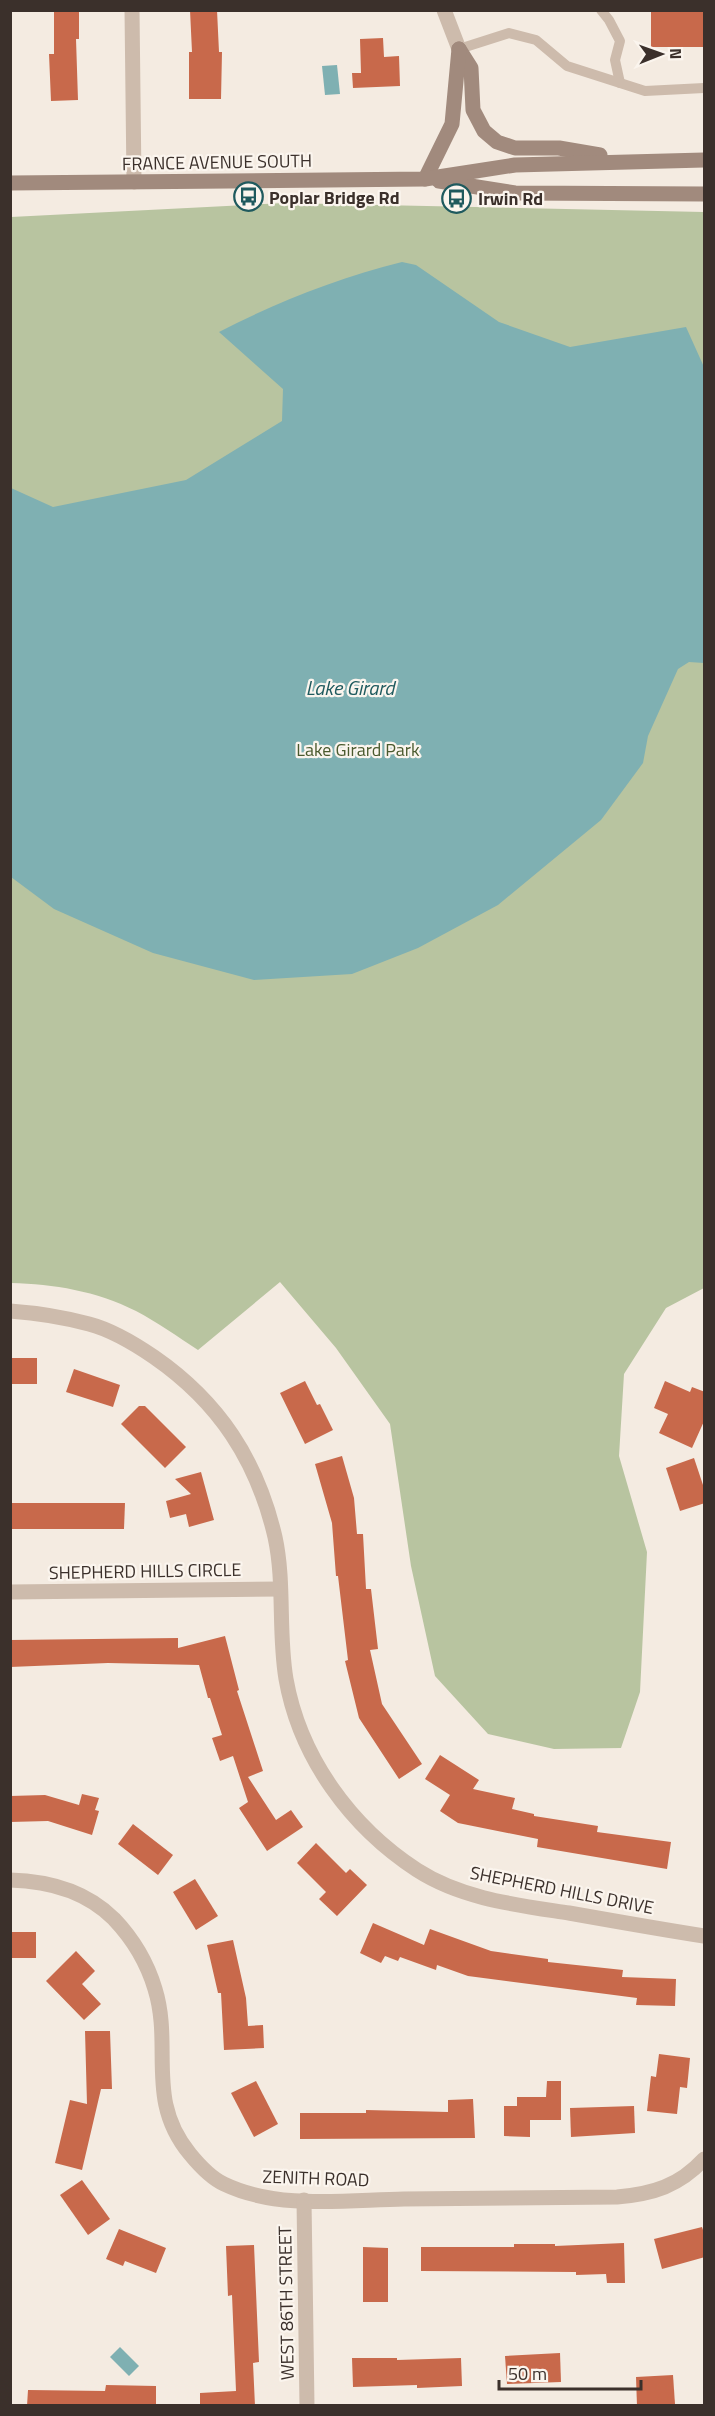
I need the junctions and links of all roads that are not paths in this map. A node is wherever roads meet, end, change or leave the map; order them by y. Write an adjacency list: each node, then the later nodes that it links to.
1 (132, 10): 10 (street)
2 (444, 10): 4 (street)
3 (601, 10): 5 (lane)
4 (459, 49): 5 (lane); 8 (main road); 9 (main road)
5 (620, 83): 6 (lane)
6 (705, 88)
7 (705, 160): 8 (main road, FRANCE AVENUE SOUTH)
8 (630, 161): 9 (main road, FRANCE AVENUE SOUTH)
9 (424, 179): 10 (main road, FRANCE AVENUE SOUTH); 12 (main road, FRANCE AVENUE SOUTH)
10 (134, 182): 11 (main road, FRANCE AVENUE SOUTH)
11 (10, 183)
12 (705, 194)
13 (10, 1311): 14 (street, SHEPHERD HILLS DRIVE)
14 (280, 1589): 15 (street, SHEPHERD HILLS CIRCLE); 17 (street, SHEPHERD HILLS DRIVE)
15 (10, 1592)
16 (10, 1880): 19 (street, ZENITH ROAD)
17 (705, 1936)
18 (705, 2159): 19 (street, ZENITH ROAD)
19 (304, 2200): 20 (street, WEST 86TH STREET)
20 (307, 2406)

